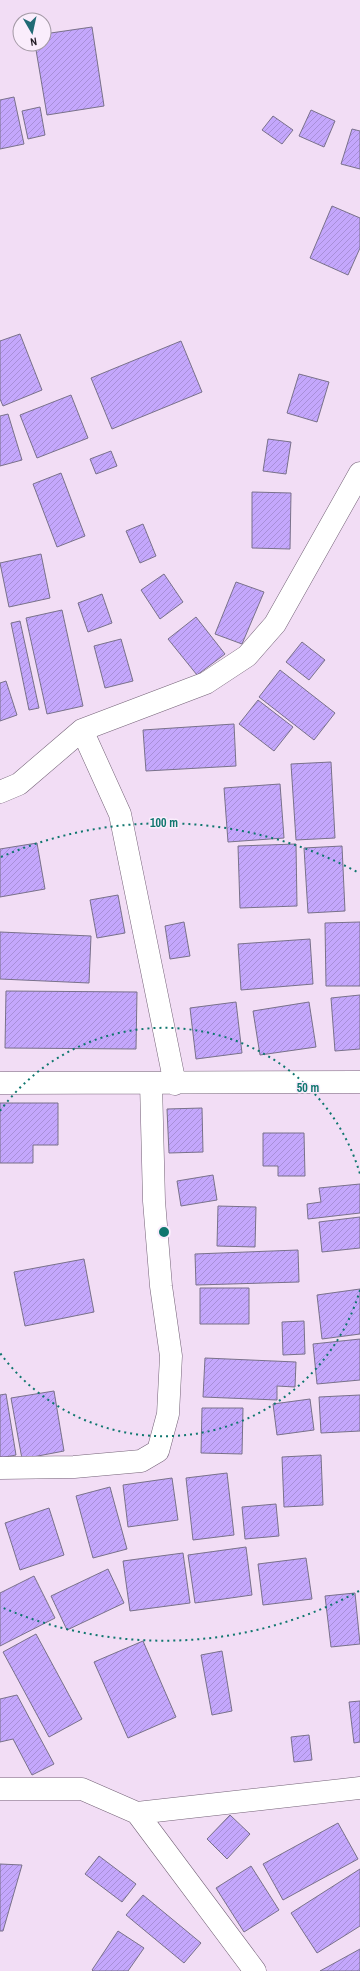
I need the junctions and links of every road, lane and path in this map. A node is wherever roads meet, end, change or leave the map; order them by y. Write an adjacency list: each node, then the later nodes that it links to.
1 (360, 473): 2 (street)
2 (82, 730): 3 (street); 7 (street)
3 (0, 792)
4 (360, 1082): 7 (street)
5 (0, 1083): 6 (street)
6 (151, 1083): 7 (street); 8 (street)
7 (175, 1084)
8 (0, 1468)
9 (360, 1788): 11 (street)
10 (0, 1789): 11 (street)
11 (137, 1812): 12 (street)
12 (255, 1971)

